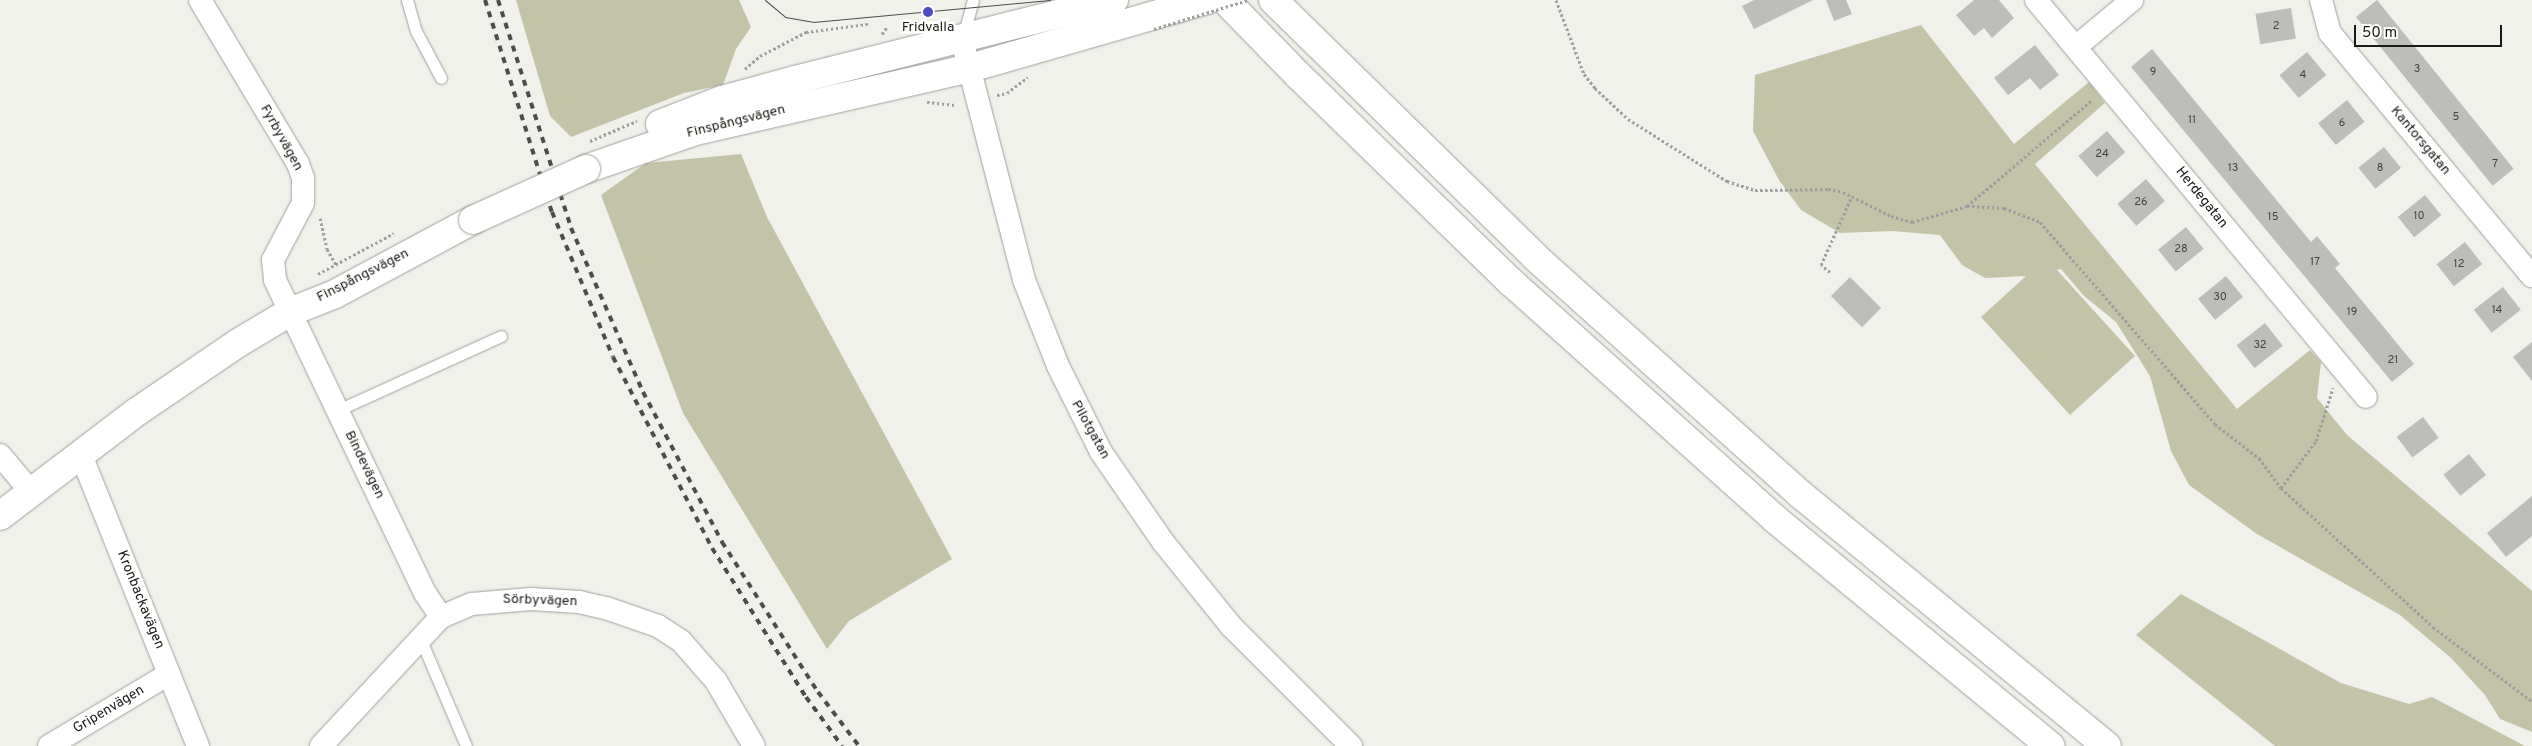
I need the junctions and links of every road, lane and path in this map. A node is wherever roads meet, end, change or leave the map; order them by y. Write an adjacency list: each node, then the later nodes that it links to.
1 (200, 0): 22 (street, Fyrbyvägen)
2 (407, 0): 19 (lane)
3 (973, 0): 15 (lane)
4 (1114, 0): 15 (main road, Finspångsvägen)
5 (1207, 0): 14 (main road, Finspångsvägen)
6 (1225, 0): 48 (main road)
7 (1248, 0): 14 (path, bridge)
8 (1273, 0): 49 (main road)
9 (1556, 0): 23 (path)
10 (2036, 0): 16 (street, Herdegatan)
11 (2132, 0): 16 (street)
12 (2321, 0): 27 (street, Kantorsgatan)
13 (868, 24): 18 (path)
14 (1150, 25): 17 (main road, Finspångsvägen)
15 (962, 40): 17 (street, Pilotgatan); 21 (main road, Finspångsvägen)
16 (2077, 46): 20 (street, Herdegatan)
17 (970, 68): 21 (main road, Finspångsvägen); 47 (street, Pilotgatan)
18 (740, 73)
19 (441, 78)
20 (2108, 85): 24 (path); 30 (street, Herdegatan)
21 (580, 163): 28 (main road, Finspångsvägen, bridge)
22 (305, 192): 25 (path); 28 (street)
23 (1852, 196): 24 (path); 26 (path)
24 (1967, 206): 35 (path)
25 (336, 264)
26 (1830, 272)
27 (2532, 276)
28 (290, 312): 32 (street, Bindevägen); 34 (main road, Finspångsvägen)
29 (501, 336): 32 (lane)
30 (2339, 366): 31 (street, Herdegatan); 35 (path)
31 (2366, 397)
32 (338, 410): 38 (street, Bindevägen)
33 (0, 454): 36 (street)
34 (81, 455): 36 (main road, Finspångsvägen); 40 (street, Kronbackavägen)
35 (2281, 488): 41 (path)
36 (32, 493): 37 (main road, Finspångsvägen)
37 (0, 516)
38 (441, 617): 39 (street, Sörbyvägen); 46 (street, Sörbyvägen)
39 (420, 638): 44 (street, Sörbyvägen); 45 (lane)
40 (169, 674): 42 (street, Gripenvägen); 43 (street, Kronbackavägen)
41 (2532, 701)
42 (49, 746)
43 (198, 746)
44 (321, 746)
45 (466, 746)
46 (754, 746)
47 (1351, 746)
48 (2050, 746)
49 (2107, 746)

